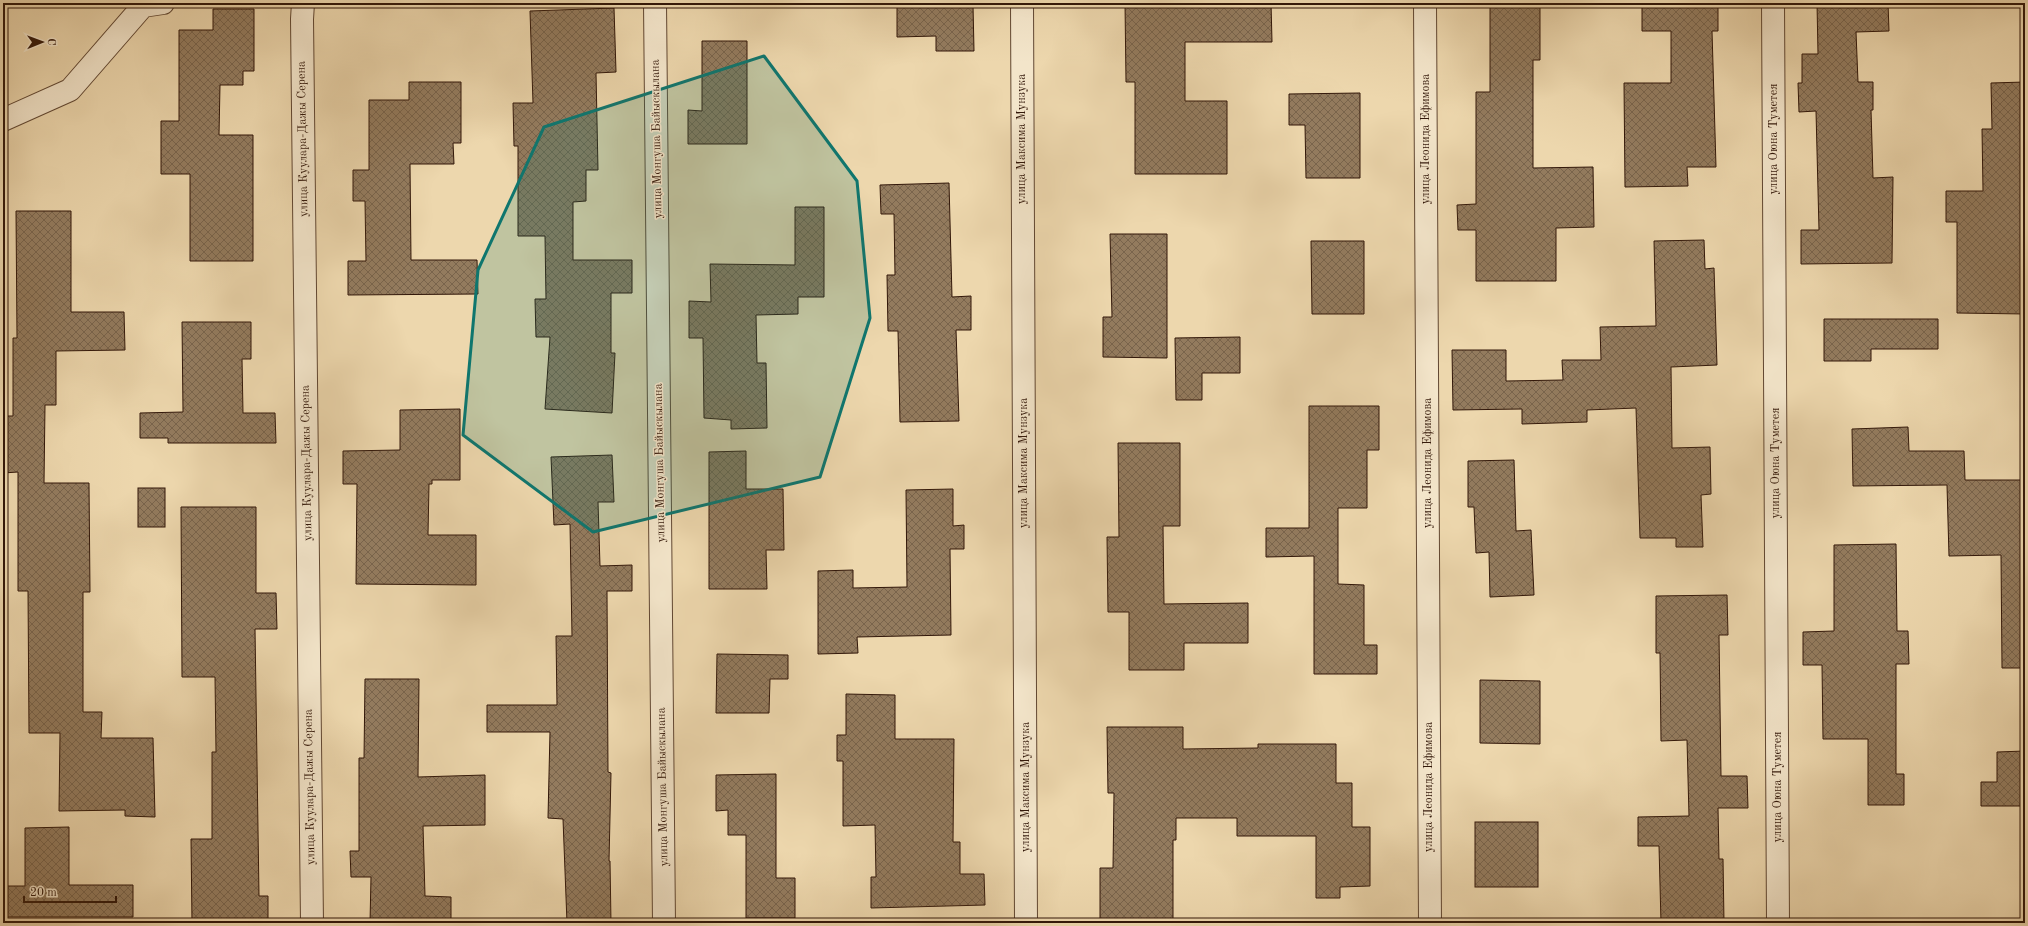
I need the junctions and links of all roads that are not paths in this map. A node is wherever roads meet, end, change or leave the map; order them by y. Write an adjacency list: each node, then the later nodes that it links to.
1 (163, 3): 7 (street)
2 (304, 3): 8 (street, улица Куулара-Дажы Серена)
3 (655, 3): 9 (street, улица Монгуша Байыскылана)
4 (1022, 3): 10 (street, улица Максима Мунзука)
5 (1425, 3): 11 (street, улица Леонида Ефимова)
6 (1773, 3): 12 (street, улица Оюна Туметея)
7 (3, 120)
8 (312, 923)
9 (664, 923)
10 (1026, 923)
11 (1430, 923)
12 (1778, 923)

